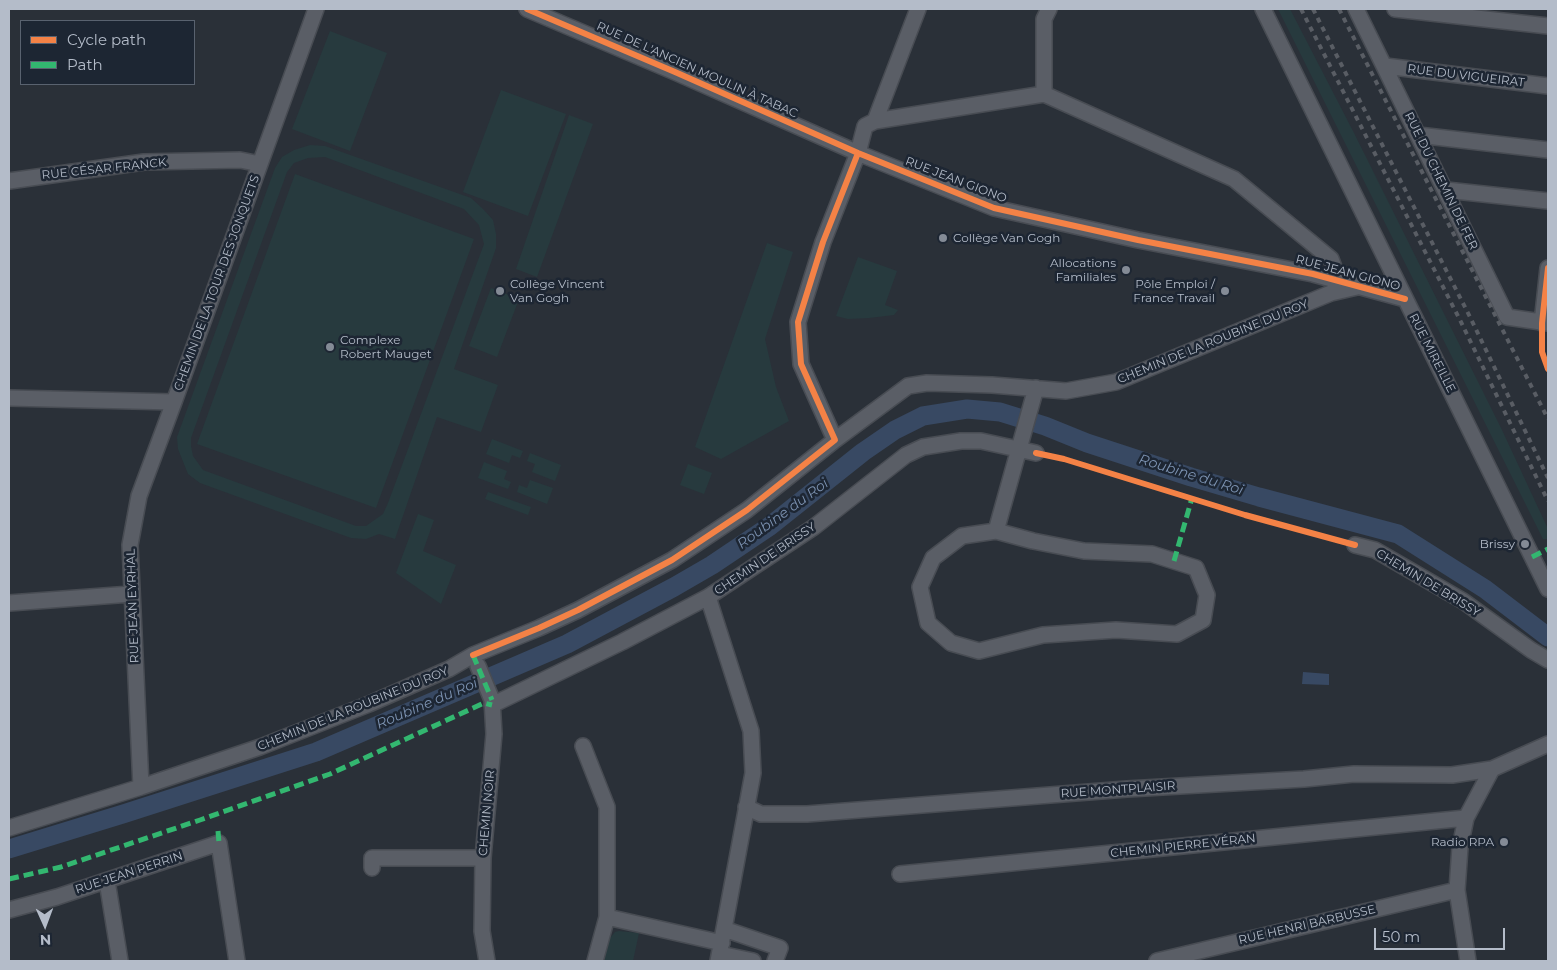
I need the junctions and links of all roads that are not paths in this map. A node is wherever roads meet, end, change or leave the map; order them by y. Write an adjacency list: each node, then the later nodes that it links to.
1 (316, 9): 16 (street, CHEMIN DE LA TOUR DES JONQUETS)
2 (527, 9): 15 (street, RUE DE L'ANCIEN MOULIN À TABAC)
3 (918, 9): 12 (street)
4 (1049, 9): 11 (street)
5 (1263, 9): 23 (street, RUE MIREILLE)
6 (1356, 9): 9 (street, RUE DU CHEMIN DE FER)
7 (1395, 9): 8 (street)
8 (1548, 26)
9 (1384, 66): 10 (street, RUE DU VIGUEIRAT); 13 (street, RUE DU CHEMIN DE FER)
10 (1548, 86)
11 (1044, 94): 12 (street); 21 (street)
12 (875, 121): 15 (street)
13 (1418, 135): 14 (street); 18 (street, RUE DU CHEMIN DE FER)
14 (1548, 150)
15 (858, 153): 21 (street, RUE JEAN GIONO); 28 (street)
16 (260, 164): 17 (street, RUE CÉSAR FRANCK); 27 (street, CHEMIN DE LA TOUR DES JONQUETS)
17 (9, 181)
18 (1446, 190): 19 (street); 24 (street, RUE DU CHEMIN DE FER)
19 (1548, 200)
20 (1548, 268): 24 (street)
21 (1339, 281): 22 (street, RUE JEAN GIONO)
22 (1357, 287): 23 (street, RUE JEAN GIONO); 25 (street, CHEMIN DE LA ROUBINE DU ROY)
23 (1405, 299): 33 (street, RUE MIREILLE)
24 (1545, 323)
25 (1034, 395): 28 (street, CHEMIN DE LA ROUBINE DU ROY); 29 (street)
26 (9, 398): 27 (street, CHEMIN DE LA TOUR DES JONQUETS)
27 (174, 402): 34 (street, RUE JEAN EYRHAL)
28 (835, 440): 43 (street, CHEMIN DE LA ROUBINE DU ROY)
29 (1020, 446): 30 (street, CHEMIN DE BRISSY); 31 (street); 35 (street, CHEMIN DE BRISSY)
30 (1036, 453)
31 (996, 531): 31 (street)
32 (1355, 545): 37 (street, CHEMIN DE BRISSY)
33 (1548, 589)
34 (131, 594): 36 (street); 43 (street, RUE JEAN EYRHAL)
35 (708, 597): 39 (street, CHEMIN DE BRISSY); 44 (street)
36 (9, 603)
37 (1548, 660)
38 (478, 666): 39 (street, CHEMIN NOIR)
39 (492, 702): 47 (street, CHEMIN NOIR)
40 (1548, 744): 42 (street, RUE MONTPLAISIR)
41 (583, 746): 53 (street)
42 (1492, 769): 44 (street, RUE MONTPLAISIR); 45 (street)
43 (141, 787): 46 (street, CHEMIN DE LA ROUBINE DU ROY)
44 (746, 807): 54 (street)
45 (1466, 818): 49 (street, CHEMIN PIERRE VÉRAN); 51 (street)
46 (9, 828)
47 (483, 858): 48 (street); 57 (street, CHEMIN NOIR)
48 (372, 868)
49 (900, 874)
50 (107, 881): 52 (street, RUE JEAN PERRIN); 55 (street); 56 (street, RUE JEAN PERRIN)
51 (1457, 890): 61 (street, RUE HENRI BARBUSSE); 62 (street)
52 (9, 910)
53 (607, 917): 54 (street); 58 (street)
54 (721, 947): 59 (street); 60 (street)
55 (120, 961)
56 (237, 961)
57 (487, 961)
58 (595, 961)
59 (753, 961)
60 (775, 961)
61 (1158, 961)
62 (1468, 961)

